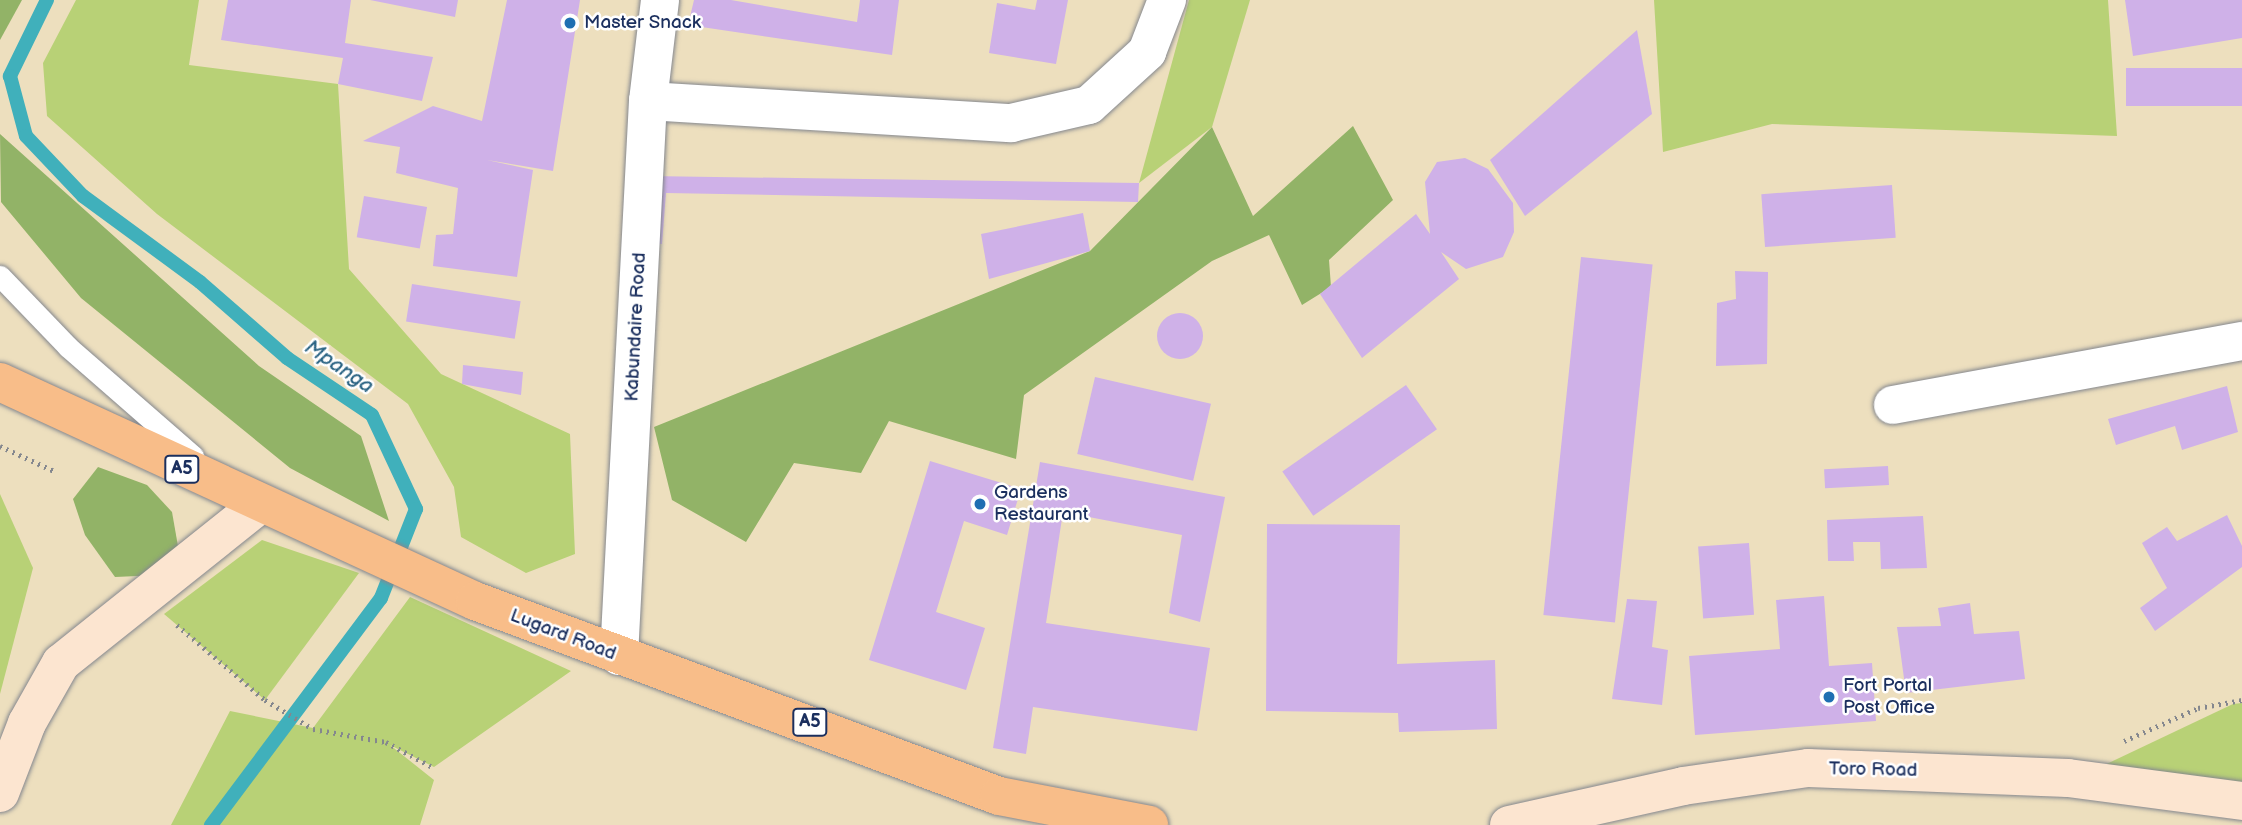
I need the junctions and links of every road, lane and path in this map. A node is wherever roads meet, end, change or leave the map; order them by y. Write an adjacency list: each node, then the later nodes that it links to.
1 (660, 0): 3 (street, Kabundaire Road)
2 (1167, 0): 3 (street)
3 (648, 102): 12 (street, Kabundaire Road)
4 (0, 276): 10 (lane)
5 (2242, 341): 7 (street)
6 (0, 382): 10 (highway, Lugard Road / A5)
7 (1893, 404)
8 (0, 446): 9 (path)
9 (54, 471)
10 (259, 505): 11 (main road); 12 (highway, Lugard Road / A5)
11 (148, 599): 14 (path); 16 (main road)
12 (619, 656): 18 (highway, Lugard Road / A5)
13 (2242, 701): 15 (path)
14 (434, 768)
15 (2068, 778): 17 (main road, Toro Road); 19 (main road, Toro Road)
16 (0, 793)
17 (2242, 801)
18 (1149, 825)
19 (1508, 825)

